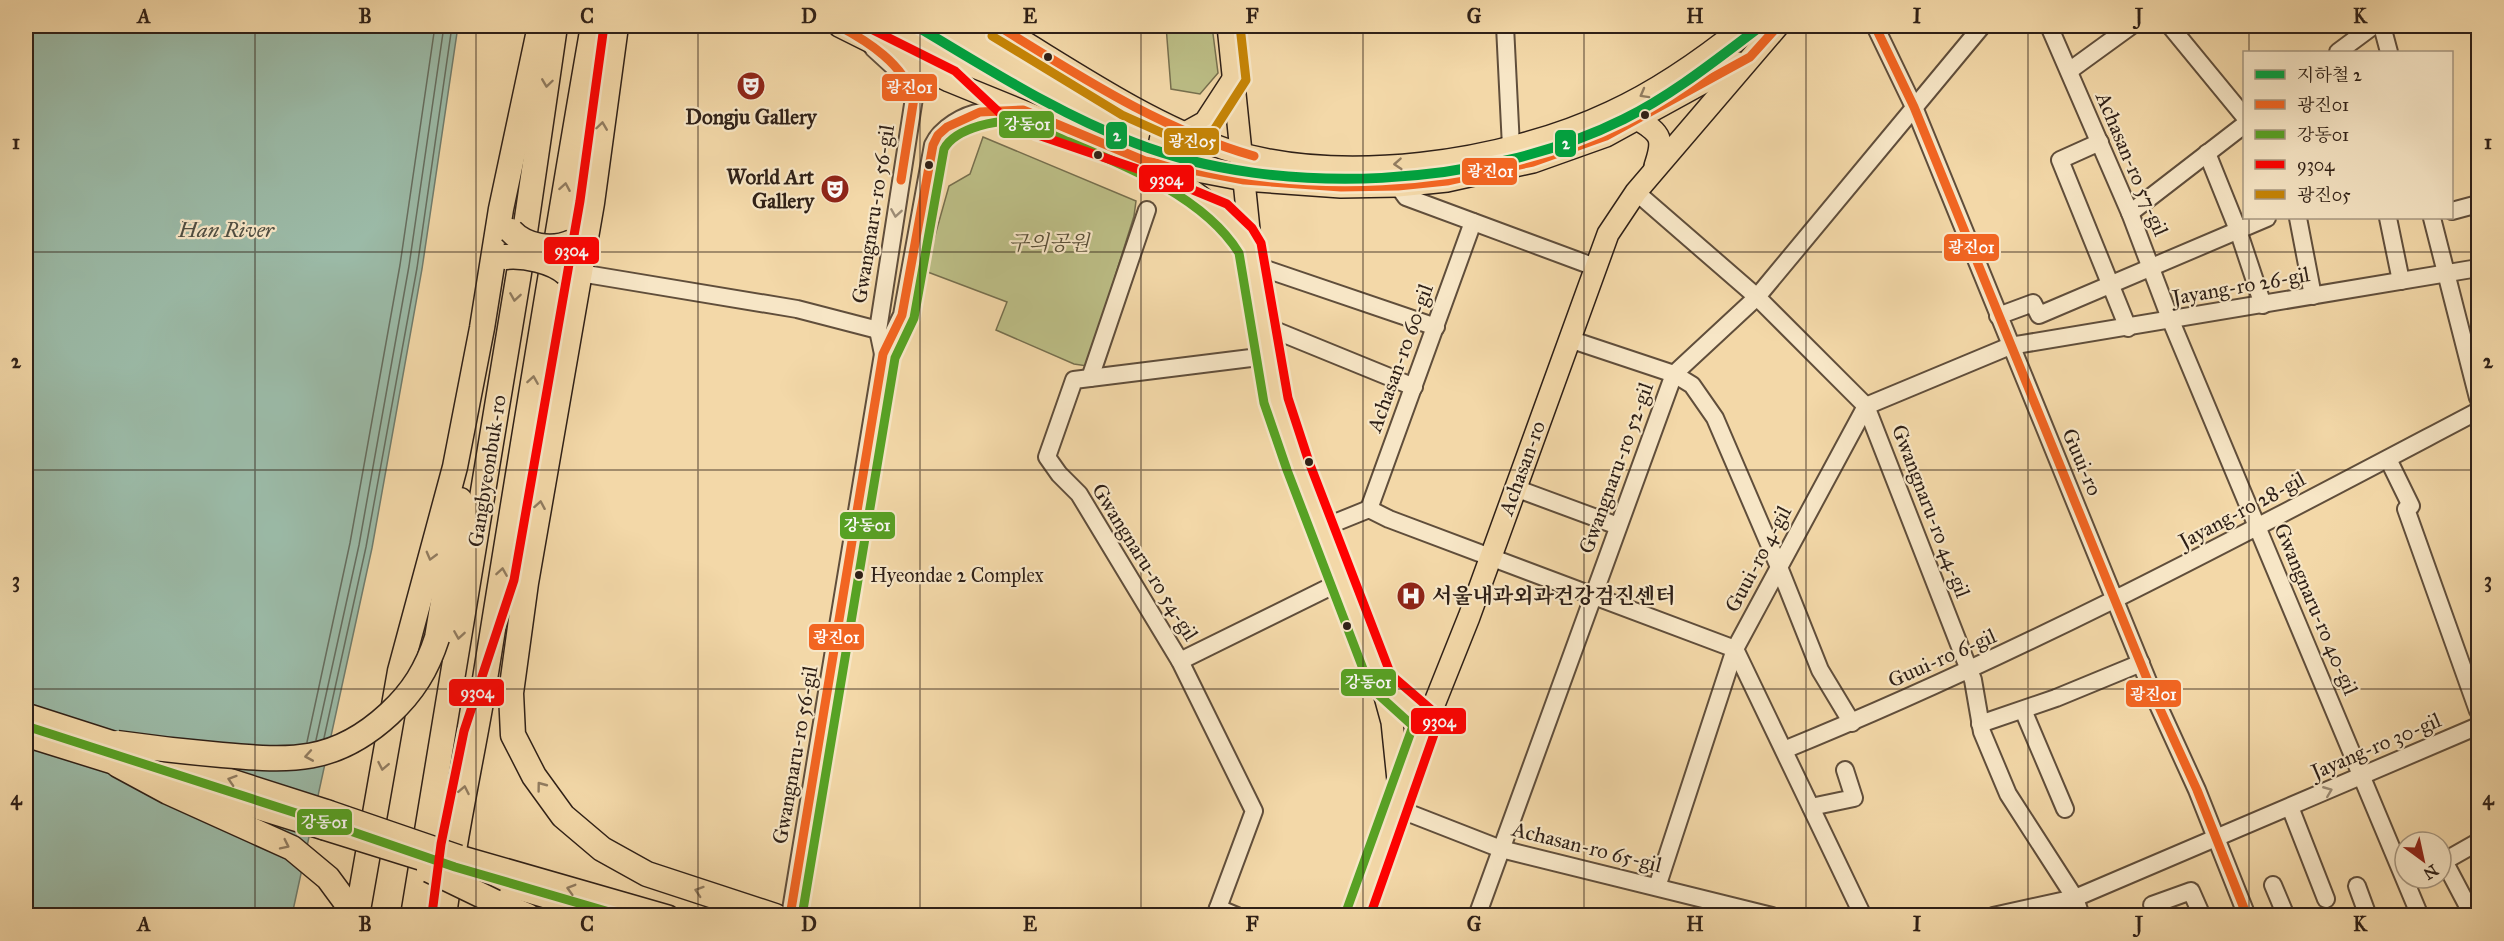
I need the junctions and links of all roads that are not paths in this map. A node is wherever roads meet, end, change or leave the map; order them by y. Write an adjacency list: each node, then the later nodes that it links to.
1 (524, 26): 37 (highway)
2 (540, 26): 37 (highway)
3 (555, 26): 138 (highway, Gangbyeonbuk-ro, one-way to 138)
4 (593, 26): 109 (highway, Gangbyeonbuk-ro, one-way to 4)
5 (616, 26): 55 (highway, one-way to 5)
6 (998, 26): 25 (main road)
7 (1228, 26): 24 (main road)
8 (1505, 26): 34 (street)
9 (1744, 26): 34 (main road, one-way to 34)
10 (1764, 26): 22 (main road, Achasan-ro)
11 (1778, 26): 22 (main road, Achasan-ro)
12 (1875, 26): 26 (street, Guui-ro)
13 (1982, 26): 26 (street, Gwangnaru-ro 52-gil)
14 (2049, 26): 23 (street, Achasan-ro 57-gil)
15 (2131, 26): 23 (street)
16 (2170, 26): 28 (street)
17 (2373, 26): 20 (street)
18 (2382, 26): 21 (street)
19 (847, 29): 27 (main road); 74 (street, Gwangnaru-ro 56-gil, one-way to 74)
20 (2339, 51)
21 (2389, 51)
22 (1749, 57): 29 (main road); 40 (main road, Achasan-ro)
23 (2069, 71): 32 (street, Achasan-ro 57-gil)
24 (1235, 76): 31 (main road); 35 (main road)
25 (1128, 105): 31 (main road); 33 (main road)
26 (1914, 107): 66 (street, Gwangnaru-ro 52-gil); 68 (street, Guui-ro)
27 (1023, 110): 33 (main road); 77 (street, Gwangnaru-ro 56-gil)
28 (2243, 115)
29 (1637, 119): 40 (main road); 42 (main road)
30 (2243, 126): 36 (street)
31 (1193, 135): 35 (main road); 39 (main road)
32 (2100, 142): 48 (street, Achasan-ro 57-gil); 64 (street)
33 (1113, 147): 38 (main road)
34 (1511, 147): 35 (main road, one-way to 35)
35 (1243, 153): 41 (main road)
36 (2207, 153): 48 (street); 54 (street)
37 (510, 160): 45 (highway)
38 (1144, 161): 39 (main road); 56 (main road)
39 (1185, 168): 41 (main road)
40 (1653, 173): 43 (main road, Achasan-ro)
41 (1244, 180): 42 (main road); 56 (main road)
42 (1398, 186): 53 (street)
43 (1636, 192): 58 (main road, Achasan-ro); 66 (street, Gwangnaru-ro 44-gil)
44 (2478, 204): 47 (street)
45 (501, 208): 55 (highway, bridge); 57 (highway)
46 (1147, 210): 80 (street)
47 (2453, 210)
48 (2130, 213): 59 (street, Achasan-ro 57-gil)
49 (2265, 219): 54 (street)
50 (2298, 219): 65 (street)
51 (2388, 219): 63 (street)
52 (2432, 219): 61 (street)
53 (1473, 222): 58 (street); 71 (street, Achasan-ro 60-gil)
54 (2238, 230): 59 (street); 67 (street)
55 (579, 237): 62 (highway)
56 (1252, 257): 70 (main road); 71 (street)
57 (498, 262): 62 (highway, bridge); 72 (highway)
58 (1595, 267): 75 (main road, Achasan-ro)
59 (2151, 268): 64 (street); 69 (street, Achasan-ro 57-gil)
60 (2478, 268): 61 (street, Jayang-ro 26-gil)
61 (2446, 274): 63 (street, Jayang-ro 26-gil); 82 (street)
62 (574, 280): 74 (street); 94 (highway, one-way to 62)
63 (2401, 282): 65 (street, Jayang-ro 26-gil)
64 (2112, 284): 68 (street); 73 (street)
65 (2313, 296): 67 (street, Jayang-ro 26-gil)
66 (1757, 297): 79 (street, Gwangnaru-ro 52-gil); 83 (street, Gwangnaru-ro 44-gil)
67 (2263, 305): 69 (street, Jayang-ro 26-gil)
68 (1998, 316): 76 (street, Guui-ro)
69 (2171, 321): 73 (street, Jayang-ro 26-gil); 90 (street, Gwangnaru-ro 40-gil)
70 (1262, 325): 78 (main road); 81 (street)
71 (1436, 327): 81 (street, Achasan-ro 60-gil)
72 (482, 328): 112 (highway, one-way to 112, bridge); 137 (highway, one-way to 137)
73 (2127, 328): 76 (street, Jayang-ro 26-gil)
74 (878, 330): 77 (street, Gwangnaru-ro 56-gil)
75 (1569, 339): 79 (street); 86 (main road, Achasan-ro)
76 (2010, 346): 83 (street); 96 (street, Guui-ro)
77 (883, 354): 145 (street, Gwangnaru-ro 56-gil)
78 (1267, 356): 80 (street, Gwangnaru-ro 54-gil); 89 (main road)
79 (1674, 375): 88 (street, Gwangnaru-ro 52-gil); 92 (street)
80 (1090, 378): 98 (street, Gwangnaru-ro 54-gil)
81 (1414, 387): 87 (street, Achasan-ro 60-gil)
82 (2478, 398)
83 (1866, 406): 92 (street, Guui-ro 4-gil); 100 (street, Gwangnaru-ro 44-gil)
84 (2478, 411): 85 (street, Jayang-ro 28-gil)
85 (2388, 459): 90 (street, Jayang-ro 28-gil); 103 (street)
86 (1515, 488): 88 (street); 91 (main road, Achasan-ro)
87 (1369, 509): 89 (street); 91 (street)
88 (1618, 526): 95 (street, Gwangnaru-ro 52-gil)
89 (1322, 528): 93 (main road)
90 (2258, 528): 96 (street, Jayang-ro 28-gil); 114 (street, Gwangnaru-ro 40-gil)
91 (1490, 558): 95 (street); 105 (main road, Achasan-ro)
92 (1779, 567): 97 (street, Guui-ro 4-gil); 106 (street)
93 (1342, 581): 98 (street); 101 (main road)
94 (526, 583): 109 (highway); 144 (highway, one-way to 94)
95 (1593, 596): 97 (street); 122 (street, Gwangnaru-ro 52-gil)
96 (2116, 601): 99 (street, Guui-ro); 100 (street, Guui-ro 6-gil)
97 (1735, 649): 111 (street); 130 (street, Guui-ro 4-gil)
98 (1180, 662): 135 (street, Gwangnaru-ro 54-gil)
99 (2141, 663): 102 (street); 119 (street, Guui-ro)
100 (1970, 671): 106 (street, Guui-ro 6-gil); 107 (street, Gwangnaru-ro 44-gil)
101 (1382, 682): 105 (main road); 115 (main road)
102 (2023, 710): 107 (street); 118 (street)
103 (2478, 711)
104 (26, 714): 112 (main road)
105 (1426, 722): 115 (main road, Achasan-ro)
106 (1852, 723): 111 (street, Guui-ro 6-gil)
107 (1980, 724): 133 (street, Gwangnaru-ro 44-gil)
108 (2478, 726): 114 (street, Jayang-ro 30-gil)
109 (476, 734): 139 (highway, Gangbyeonbuk-ro, one-way to 109)
110 (26, 736): 112 (main road)
111 (1784, 750): 116 (street)
112 (118, 754): 123 (main road, bridge); 125 (main road, one-way to 112, bridge); 137 (highway, one-way to 137)
113 (1845, 770): 116 (street)
114 (2362, 777): 117 (street, Jayang-ro 30-gil, one-way to 114); 121 (street, Gwangnaru-ro 40-gil)
115 (1398, 801): 122 (street, Achasan-ro 65-gil); 147 (main road, Achasan-ro)
116 (1811, 807): 149 (street)
117 (2290, 807): 119 (street, Jayang-ro 30-gil); 134 (street)
118 (2065, 809)
119 (2216, 837): 133 (street); 154 (street, Guui-ro)
120 (2478, 842): 124 (street)
121 (2393, 844)
122 (1501, 849): 130 (street, Achasan-ro 65-gil); 148 (street, Gwangnaru-ro 52-gil)
123 (390, 851): 125 (main road, bridge); 126 (main road, bridge)
124 (2453, 856)
125 (457, 863): 142 (main road); 143 (main road, one-way to 125)
126 (429, 870): 132 (highway, bridge)
127 (2453, 880): 158 (street)
128 (2273, 885): 155 (street)
129 (2357, 886): 156 (street)
130 (1657, 887): 136 (street, Achasan-ro 65-gil)
131 (2413, 890): 157 (street, Gwangnaru-ro 40-gil)
132 (493, 897): 140 (highway); 141 (main road)
133 (2075, 898): 150 (street); 151 (street, Gwangnaru-ro 44-gil)
134 (2326, 899)
135 (1217, 912): 146 (street)
136 (1761, 914)
137 (357, 915)
138 (413, 915)
139 (444, 915)
140 (528, 915)
141 (564, 915)
142 (616, 915)
143 (668, 915)
144 (775, 915)
145 (790, 915)
146 (1237, 915)
147 (1357, 915)
148 (1477, 915)
149 (1863, 915)
150 (1993, 915)
151 (2081, 915)
152 (2157, 915): 153 (street)
153 (2202, 915)
154 (2247, 915)
155 (2286, 915)
156 (2368, 915)
157 (2420, 915)
158 (2473, 915)

